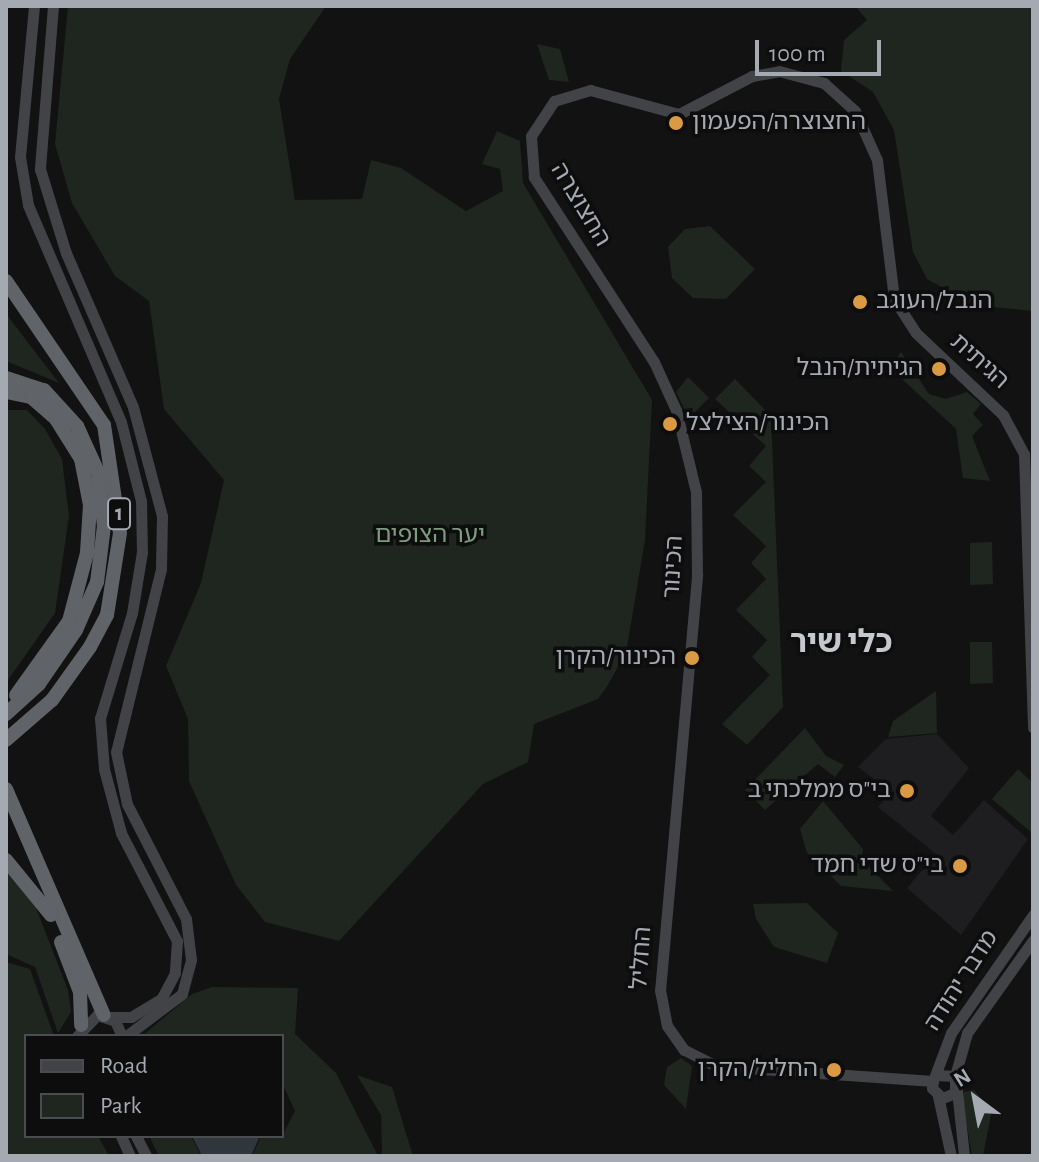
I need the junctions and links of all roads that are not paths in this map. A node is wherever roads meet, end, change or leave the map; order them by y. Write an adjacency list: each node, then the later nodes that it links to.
1 (34, 6): 17 (street)
2 (53, 6): 20 (street)
3 (798, 73): 6 (street, החצוצרה); 10 (street, הגיתית)
4 (6, 281): 11 (highway, 1)
5 (6, 378): 9 (highway)
6 (666, 387): 12 (street, הכינור)
7 (6, 392): 8 (highway)
8 (6, 707)
9 (6, 714)
10 (1033, 728)
11 (6, 740)
12 (681, 753): 22 (street, החליל)
13 (6, 789): 17 (highway)
14 (6, 860): 18 (highway)
15 (1033, 915): 22 (street, מדבר יהודה)
16 (1033, 940): 21 (street, מדבר יהודה)
17 (107, 1016): 18 (street); 19 (street)
18 (79, 1031)
19 (122, 1034)
20 (127, 1034)
21 (955, 1076): 22 (street, החליל); 23 (street)
22 (934, 1078): 24 (street)
23 (957, 1090): 24 (street); 28 (street)
24 (938, 1096): 27 (street)
25 (137, 1138): 26 (street)
26 (146, 1156)
27 (951, 1156)
28 (964, 1156)

